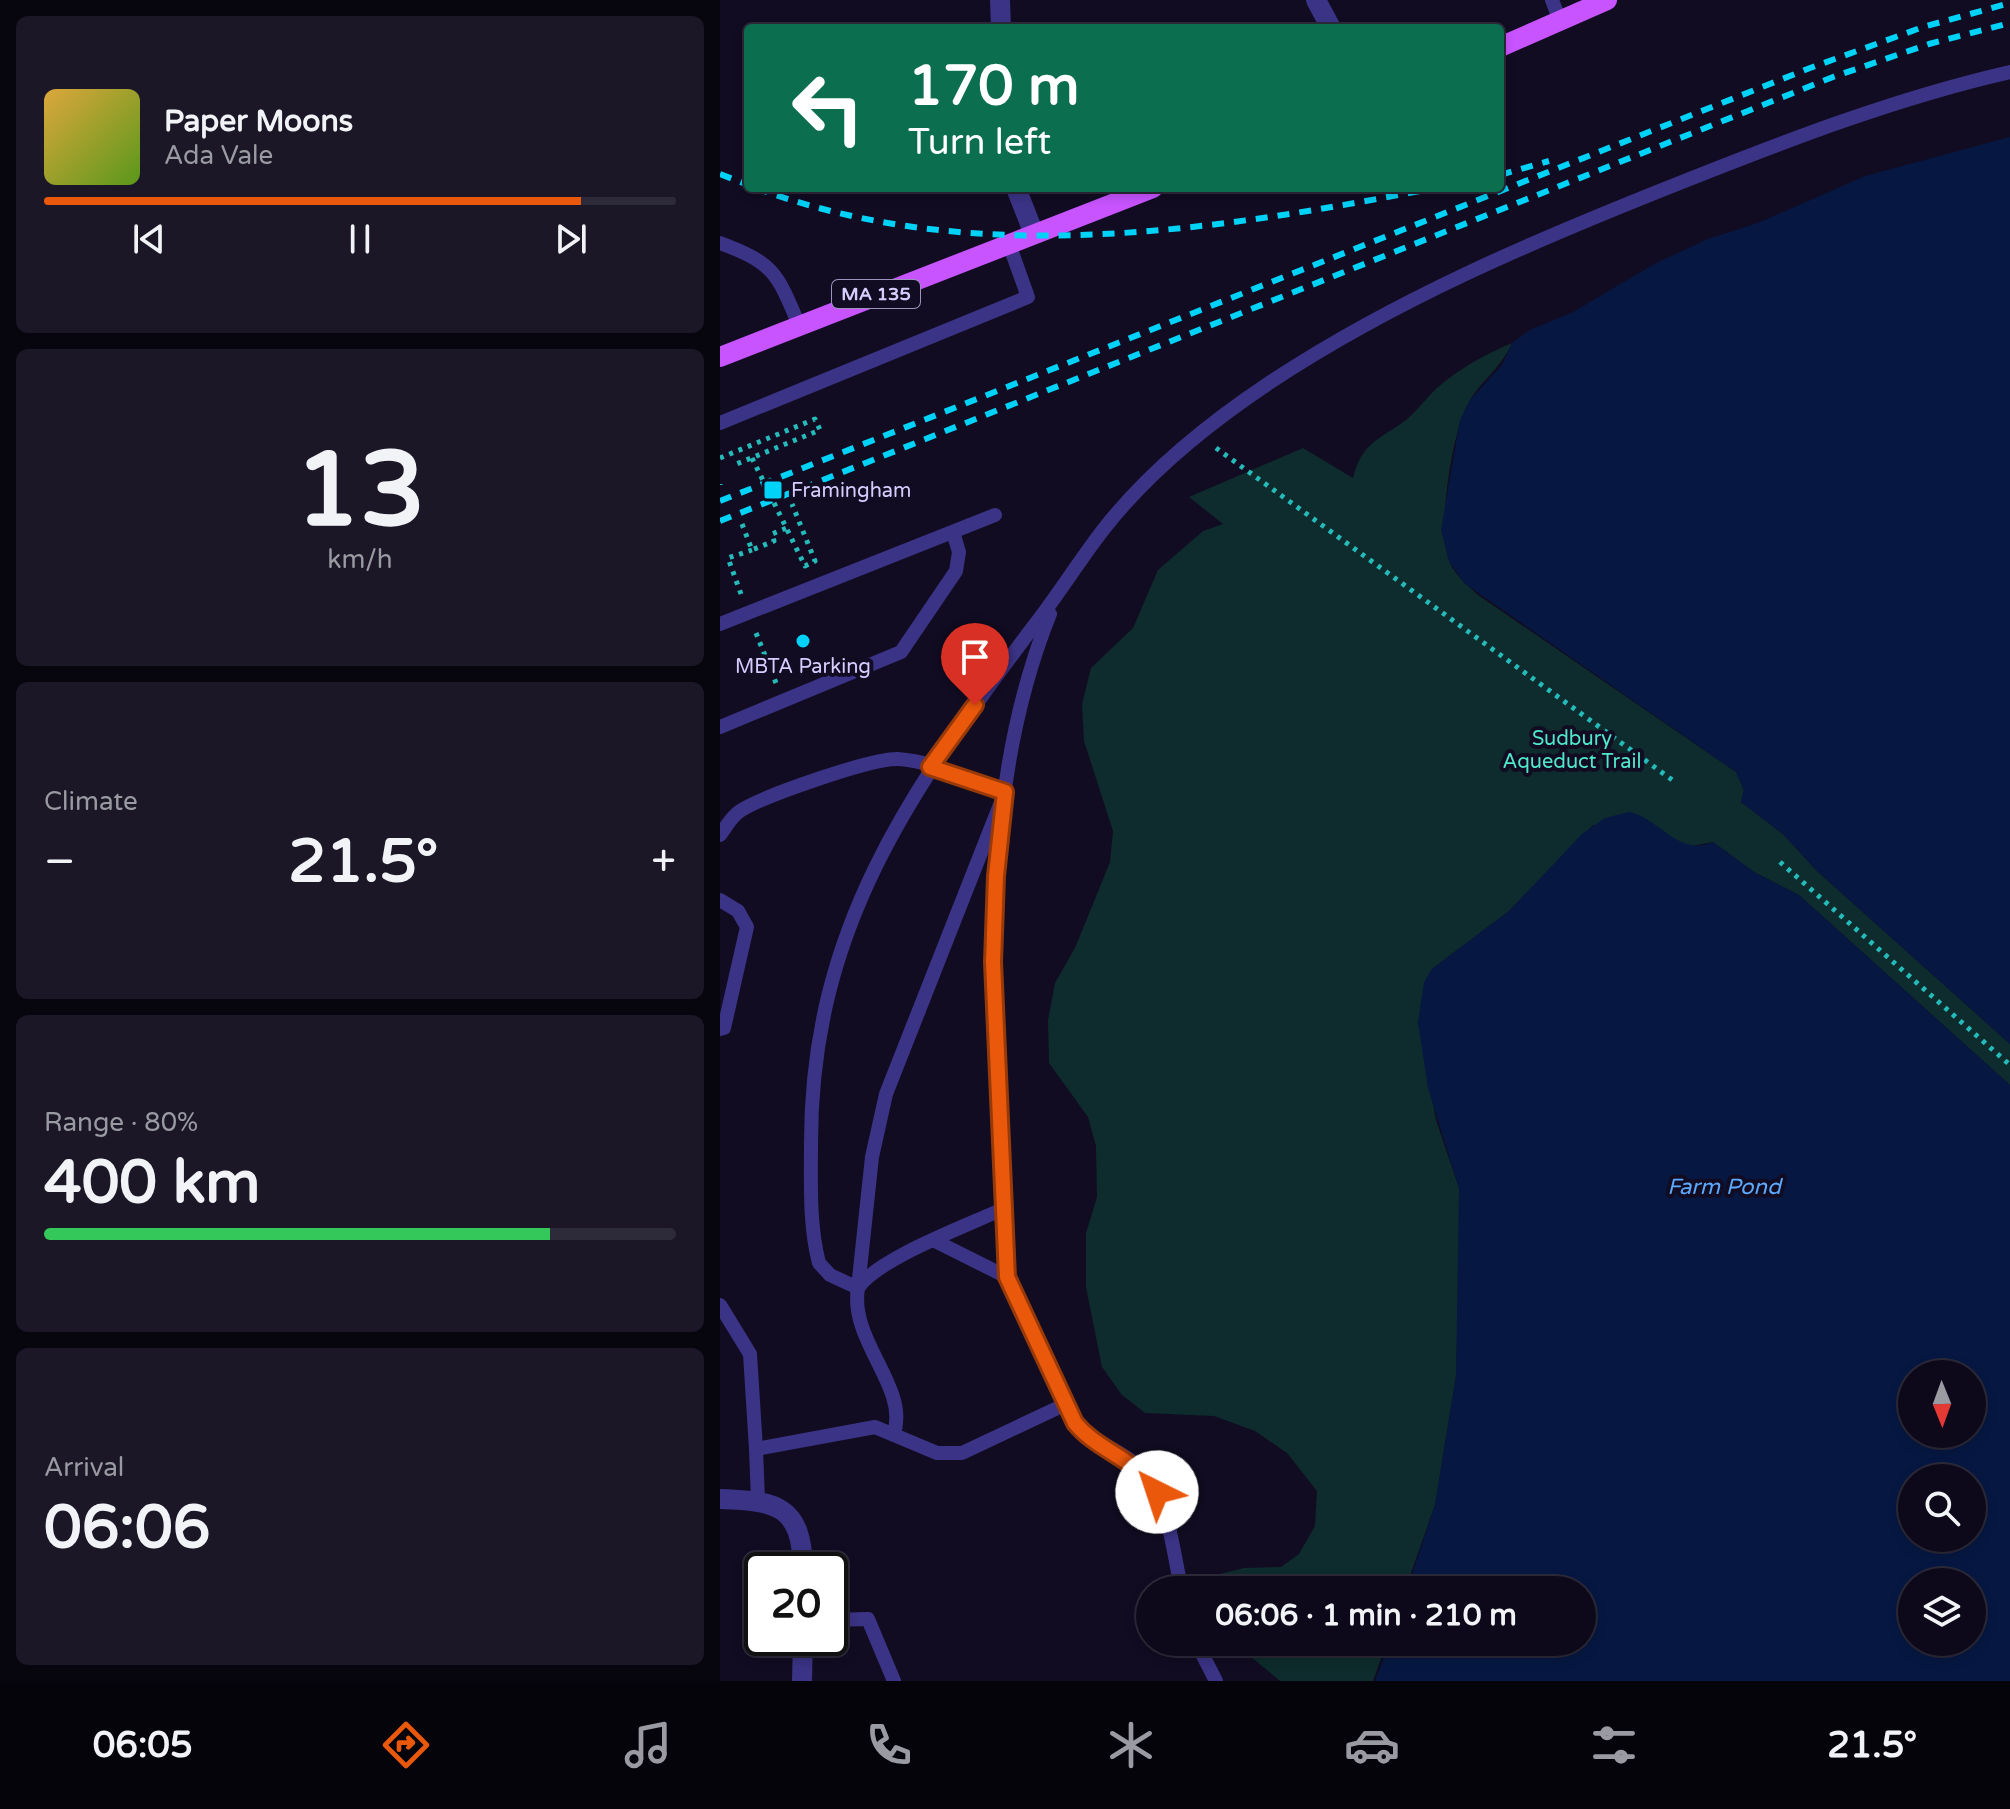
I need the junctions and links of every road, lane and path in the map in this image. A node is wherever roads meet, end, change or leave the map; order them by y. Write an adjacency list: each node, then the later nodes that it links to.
1 (1000, 0): 6 (street)
2 (1316, 0): 7 (street)
3 (1552, 0): 5 (lane)
4 (1607, 0): 5 (main road)
5 (1560, 21): 8 (main road)
6 (1001, 24)
7 (1329, 24)
8 (1504, 45)
9 (2010, 72): 18 (lane)
10 (1018, 192): 12 (street)
11 (1143, 192): 12 (main road, MA 135)
12 (1034, 234): 14 (main road, MA 135)
13 (720, 244): 15 (lane)
14 (1009, 244): 15 (main road, MA 135); 17 (lane)
15 (799, 325): 16 (main road, MA 135)
16 (720, 357)
17 (720, 423)
18 (1199, 436): 29 (lane); 33 (path)
19 (720, 458): 20 (path)
20 (752, 458): 21 (path); 25 (path)
21 (734, 465)
22 (792, 504): 27 (path)
23 (995, 515): 26 (lane)
24 (742, 524): 25 (path)
25 (789, 527): 28 (path)
26 (953, 532): 30 (lane); 31 (lane)
27 (815, 561)
28 (805, 566)
29 (1058, 595): 32 (lane); 34 (lane)
30 (720, 624)
31 (720, 727)
32 (930, 767): 34 (lane); 35 (lane); 43 (lane)
33 (1675, 782)
34 (1005, 792): 40 (lane); 43 (lane)
35 (720, 835)
36 (1780, 862): 39 (path)
37 (720, 900): 38 (lane)
38 (720, 1029)
39 (2010, 1065)
40 (1005, 1208): 41 (lane); 42 (lane)
41 (935, 1241): 42 (lane); 43 (lane)
42 (1007, 1277): 45 (lane)
43 (858, 1288): 46 (lane)
44 (720, 1305): 47 (lane)
45 (1066, 1404): 46 (lane); 51 (lane)
46 (894, 1433): 47 (lane)
47 (756, 1449): 49 (lane)
48 (720, 1499): 49 (street)
49 (758, 1500): 50 (street)
50 (801, 1552)
51 (1178, 1576)
52 (848, 1620): 56 (lane)
53 (803, 1656): 55 (street)
54 (1203, 1656): 57 (lane)
55 (802, 1681)
56 (894, 1681)
57 (1216, 1681)

